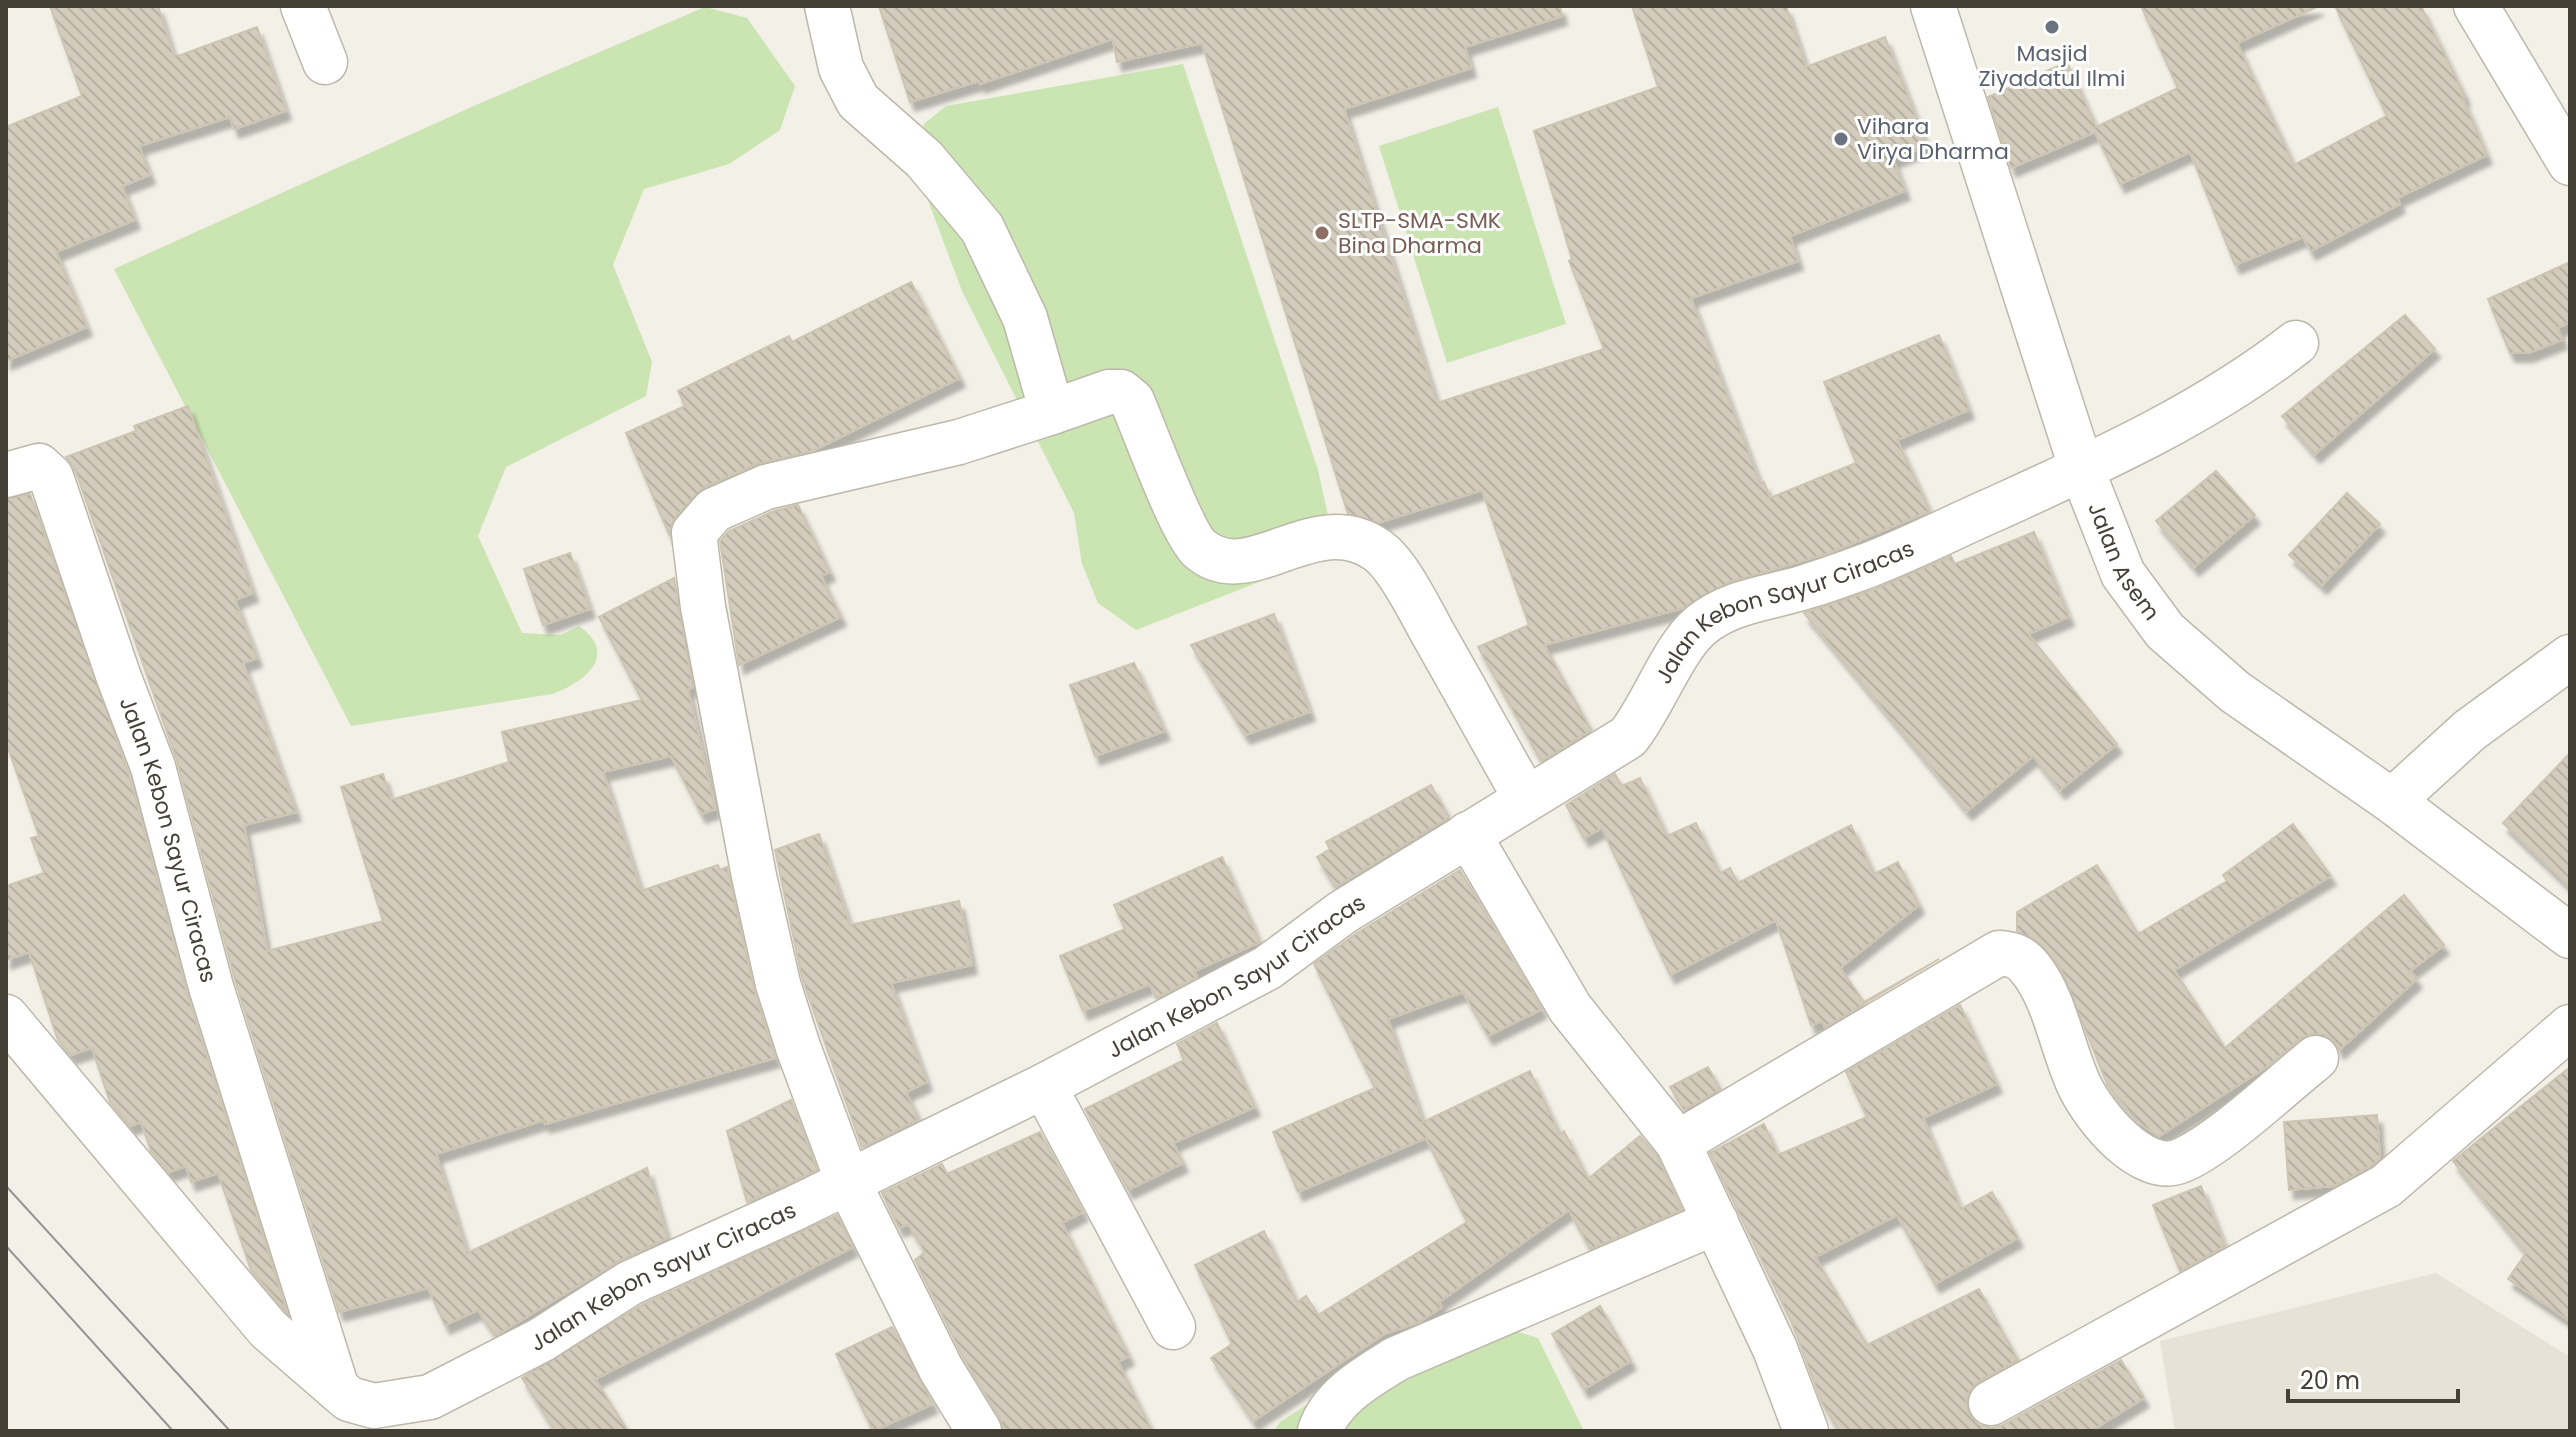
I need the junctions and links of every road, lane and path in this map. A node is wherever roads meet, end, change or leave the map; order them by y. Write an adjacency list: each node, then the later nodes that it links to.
1 (303, 6): 5 (street)
2 (827, 6): 8 (street)
3 (1933, 6): 9 (street, Jalan Asem)
4 (2476, 6): 6 (street)
5 (325, 62)
6 (2570, 163)
7 (2296, 343): 9 (street, Jalan Kebon Sayur Ciracas)
8 (1052, 412): 12 (street); 21 (street)
9 (2082, 470): 12 (street, Jalan Kebon Sayur Ciracas); 13 (street, Jalan Asem)
10 (6, 475): 24 (street, Jalan Kebon Sayur Ciracas)
11 (2570, 657): 13 (street)
12 (1526, 799): 14 (street, Jalan Kebon Sayur Ciracas)
13 (2392, 801): 15 (street, Jalan Asem)
14 (1468, 834): 19 (street, Jalan Kebon Sayur Ciracas); 20 (street)
15 (2565, 922)
16 (6, 1017): 24 (street, Jalan Kebon Sayur Ciracas)
17 (2570, 1027): 25 (street)
18 (2316, 1058): 20 (street)
19 (1044, 1086): 21 (street, Jalan Kebon Sayur Ciracas); 23 (street)
20 (1678, 1143): 22 (street)
21 (848, 1182): 24 (street, Jalan Kebon Sayur Ciracas); 26 (street)
22 (1716, 1222): 27 (street); 28 (street)
23 (1173, 1327)
24 (337, 1391)
25 (1991, 1403)
26 (979, 1431)
27 (1320, 1431)
28 (1806, 1431)

